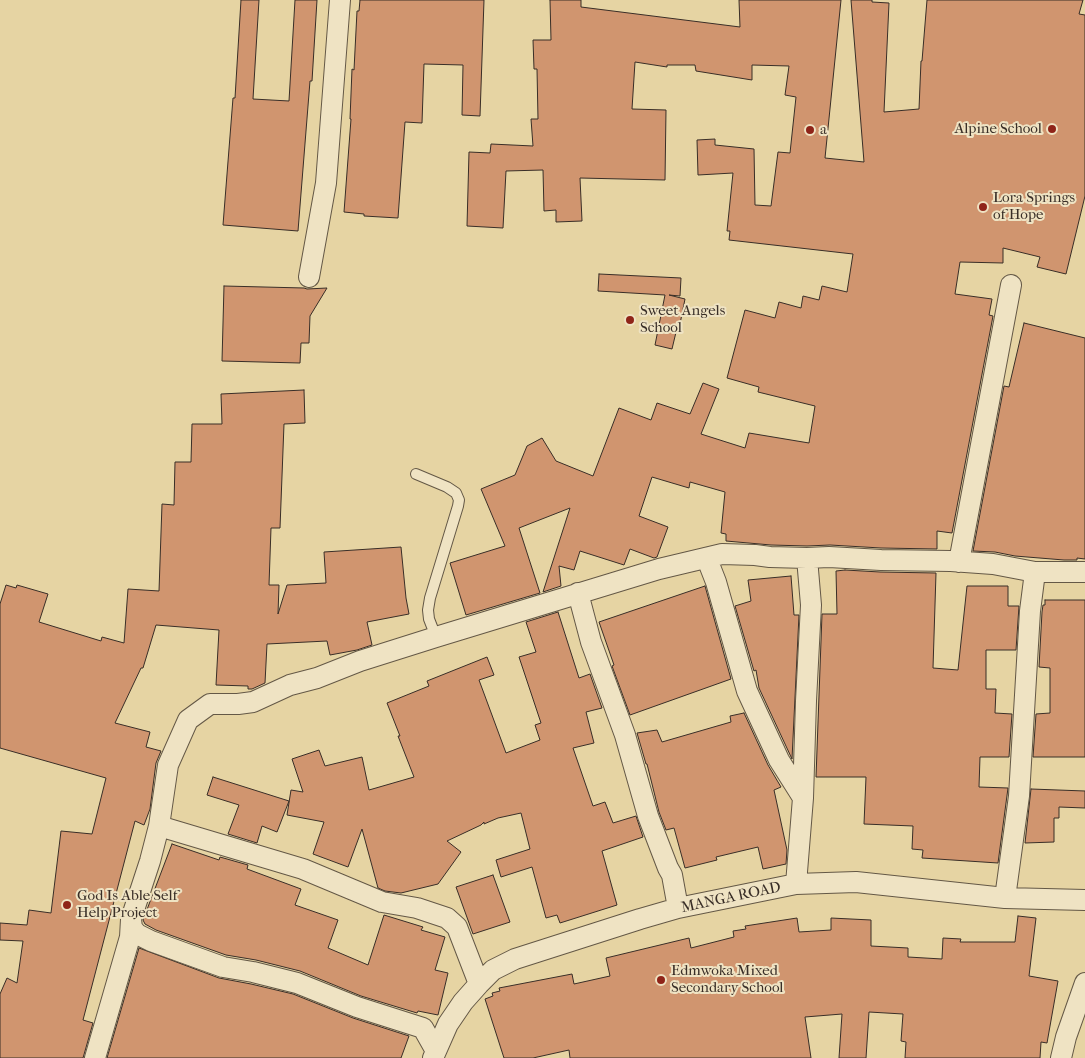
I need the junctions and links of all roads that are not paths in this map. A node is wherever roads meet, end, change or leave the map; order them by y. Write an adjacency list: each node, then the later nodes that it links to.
1 (340, 0): 2 (street)
2 (309, 277)
3 (1011, 286): 7 (street)
4 (416, 474): 11 (lane)
5 (707, 558): 6 (street); 10 (street); 12 (street)
6 (807, 558): 7 (street); 12 (street)
7 (959, 562): 8 (street)
8 (1036, 572): 9 (street); 15 (street)
9 (1085, 572)
10 (578, 593): 11 (street); 17 (street)
11 (436, 638): 13 (street)
12 (804, 798): 14 (street)
13 (159, 826): 18 (street); 20 (street)
14 (796, 884): 15 (street, MANGA ROAD); 17 (street, MANGA ROAD)
15 (1005, 898): 16 (street, MANGA ROAD)
16 (1085, 900)
17 (678, 908): 20 (street, MANGA ROAD)
18 (131, 919): 21 (street); 22 (street)
19 (1085, 983): 23 (street)
20 (479, 984): 21 (street, MANGA ROAD)
21 (434, 1054)
22 (95, 1058)
23 (1061, 1058)

